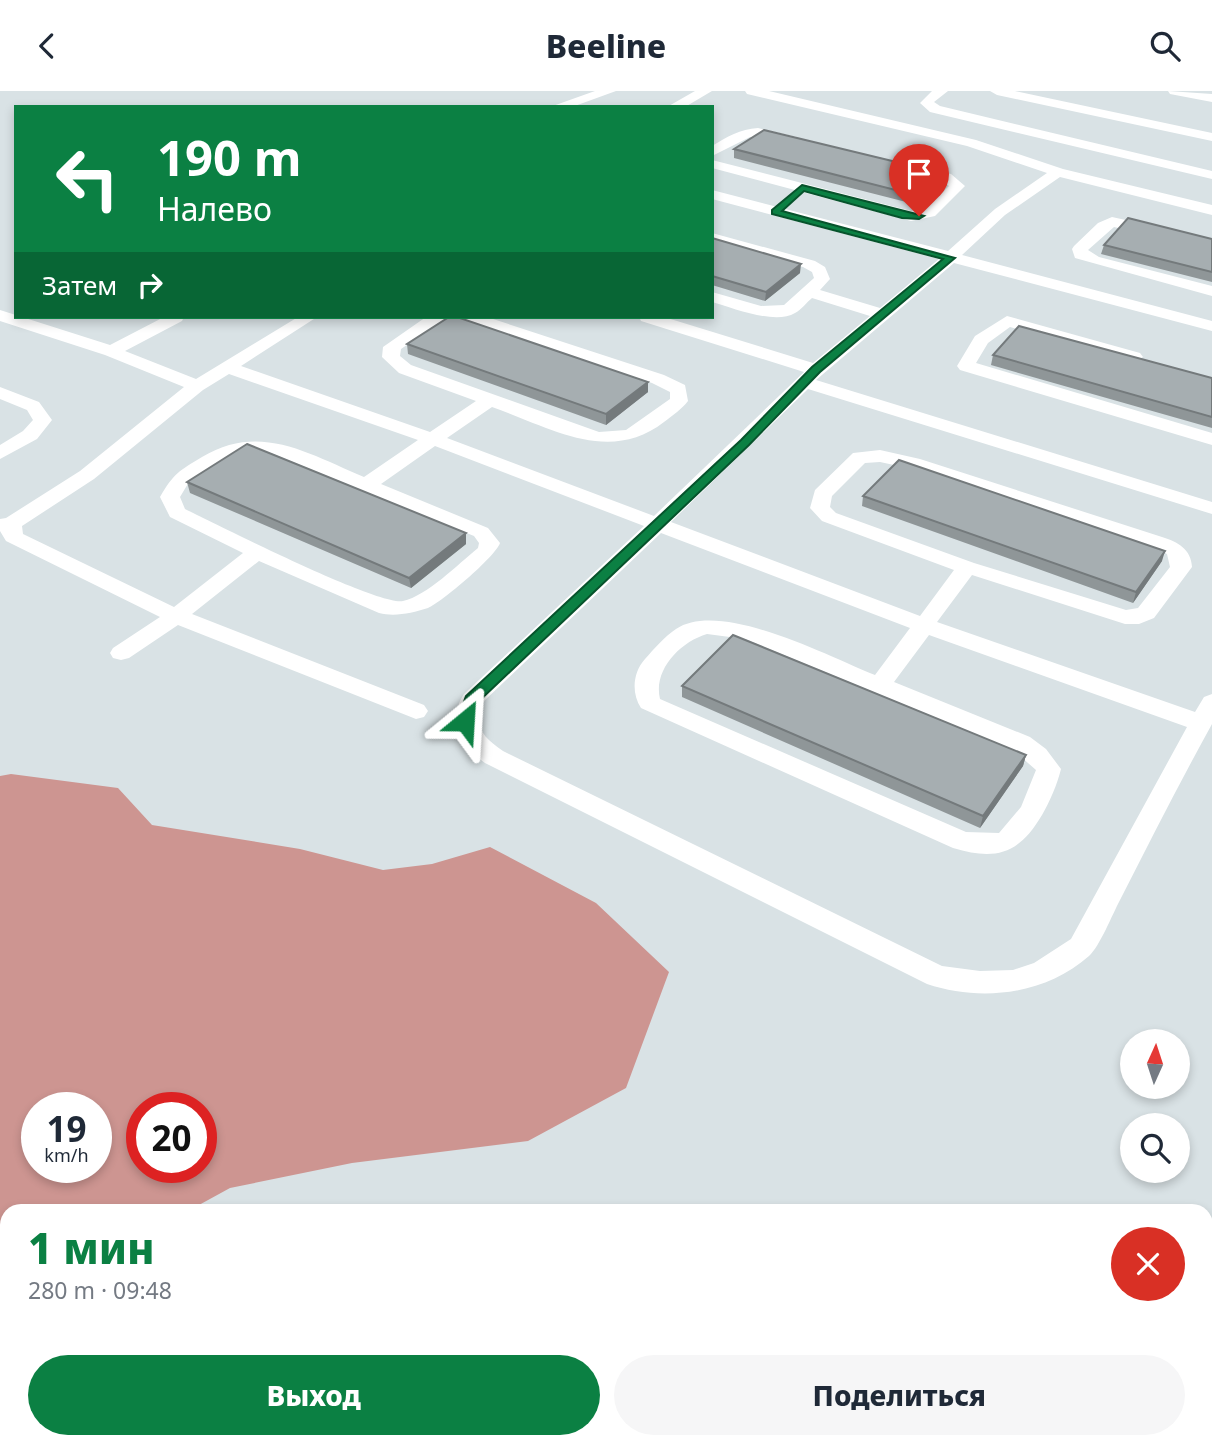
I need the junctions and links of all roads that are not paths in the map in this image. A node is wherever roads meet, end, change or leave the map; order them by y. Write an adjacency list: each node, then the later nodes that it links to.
1 (609, 91): 8 (lane)
2 (705, 91): 9 (lane)
3 (752, 91): 15 (lane)
4 (941, 91): 16 (lane)
5 (997, 91): 10 (lane)
6 (1175, 91): 7 (lane)
7 (1212, 98)
8 (564, 105)
9 (678, 105)
10 (1212, 137)
11 (803, 142): 12 (lane)
12 (714, 151)
13 (894, 164): 17 (lane)
14 (714, 165): 17 (lane)
15 (1058, 172): 19 (lane); 23 (lane)
16 (1212, 175)
17 (802, 188): 20 (lane)
18 (714, 195): 20 (lane)
19 (1212, 211)
20 (775, 212): 23 (lane)
21 (714, 239): 25 (lane)
22 (1212, 244): 24 (lane)
23 (950, 258): 28 (lane); 35 (lane)
24 (1212, 291)
25 (811, 292): 26 (lane); 28 (lane)
26 (714, 298)
27 (0, 314): 34 (lane)
28 (881, 314): 40 (lane)
29 (172, 319): 37 (lane)
30 (306, 319): 39 (lane)
31 (434, 319): 43 (lane)
32 (470, 319): 43 (lane)
33 (653, 319): 40 (lane)
34 (24, 323): 36 (lane); 37 (lane)
35 (1212, 326)
36 (0, 335)
37 (111, 351): 41 (lane)
38 (1148, 361): 44 (lane)
39 (226, 367): 41 (lane); 45 (lane)
40 (810, 376): 48 (lane); 50 (lane)
41 (197, 386): 49 (lane)
42 (0, 392): 46 (lane)
43 (491, 399): 45 (lane)
44 (1212, 439)
45 (435, 440): 47 (lane); 50 (lane)
46 (0, 453)
47 (366, 485): 51 (lane); 51 (lane)
48 (1212, 508)
49 (5, 525): 53 (lane)
50 (655, 526): 54 (lane); 59 (lane)
51 (257, 552): 53 (lane)
52 (967, 567): 52 (lane); 54 (lane)
53 (176, 616): 55 (lane); 58 (lane)
54 (926, 626): 56 (lane); 59 (lane)
55 (121, 653)
56 (879, 686): 56 (lane)
57 (1212, 702): 59 (lane)
58 (416, 711)
59 (1201, 723)

